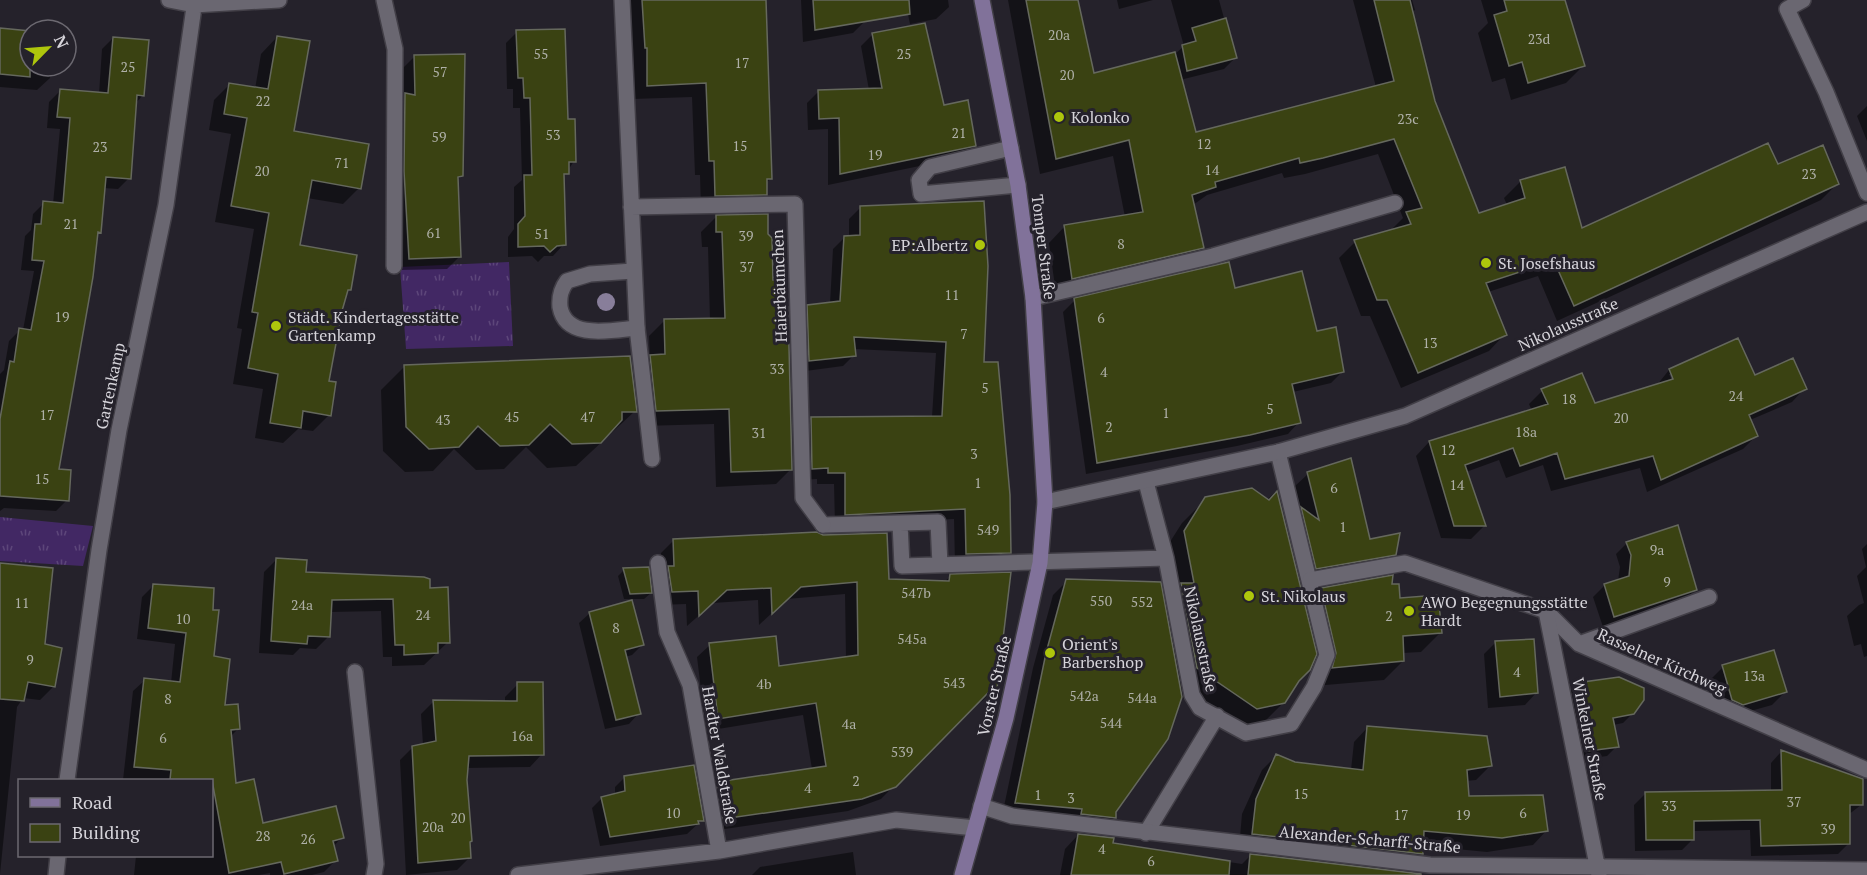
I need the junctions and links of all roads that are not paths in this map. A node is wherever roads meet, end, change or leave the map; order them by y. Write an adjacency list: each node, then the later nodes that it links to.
1 (169, 0): 7 (street)
2 (279, 0): 7 (street)
3 (384, 0): 14 (street)
4 (622, 0): 12 (street)
5 (982, 0): 8 (main road, Tomper Straße)
6 (1803, 0): 10 (street)
7 (195, 2): 34 (street, Gartenkamp)
8 (1011, 148): 9 (main road, Tomper Straße); 9 (street)
9 (1018, 185): 16 (main road, Tomper Straße)
10 (1867, 194)
11 (1395, 203): 16 (street)
12 (631, 207): 15 (street); 22 (street, Haierbäumchen)
13 (1867, 212): 18 (street, Nikolausstraße)
14 (394, 266)
15 (633, 271): 17 (street); 17 (street)
16 (1033, 298): 21 (main road, Tomper Straße)
17 (637, 328): 19 (street)
18 (1278, 452): 20 (street, Nikolausstraße); 27 (street, Nikolausstraße)
19 (652, 459)
20 (1146, 482): 21 (street, Nikolausstraße); 23 (street, Nikolausstraße)
21 (1045, 502): 25 (main road, Vorster Straße)
22 (900, 523): 26 (street); 26 (street)
23 (1166, 558): 25 (street); 32 (street, Nikolausstraße)
24 (658, 563): 38 (street, Hardter Waldstraße)
25 (1040, 563): 26 (street); 35 (main road, Vorster Straße)
26 (940, 565)
27 (1310, 580): 29 (street, Rasselner Kirchweg); 32 (street, Nikolausstraße)
28 (1709, 597): 30 (street)
29 (1546, 611): 30 (street, Rasselner Kirchweg); 41 (street, Winkelner Straße)
30 (1579, 644): 33 (street, Rasselner Kirchweg)
31 (355, 672): 43 (street)
32 (1217, 716): 37 (street)
33 (1867, 770)
34 (67, 779)
35 (981, 806): 36 (main road, Vorster Straße); 37 (street, Alexander-Scharff-Straße)
36 (975, 828): 38 (street, Hardter Waldstraße); 45 (main road, Vorster Straße)
37 (1146, 833): 41 (street, Alexander-Scharff-Straße)
38 (719, 851): 44 (street, Hardter Waldstraße)
39 (58, 857): 42 (street)
40 (1867, 870): 41 (street, Alexander-Scharff-Straße)
41 (1598, 871)
42 (56, 875)
43 (374, 875)
44 (518, 875)
45 (962, 875)

